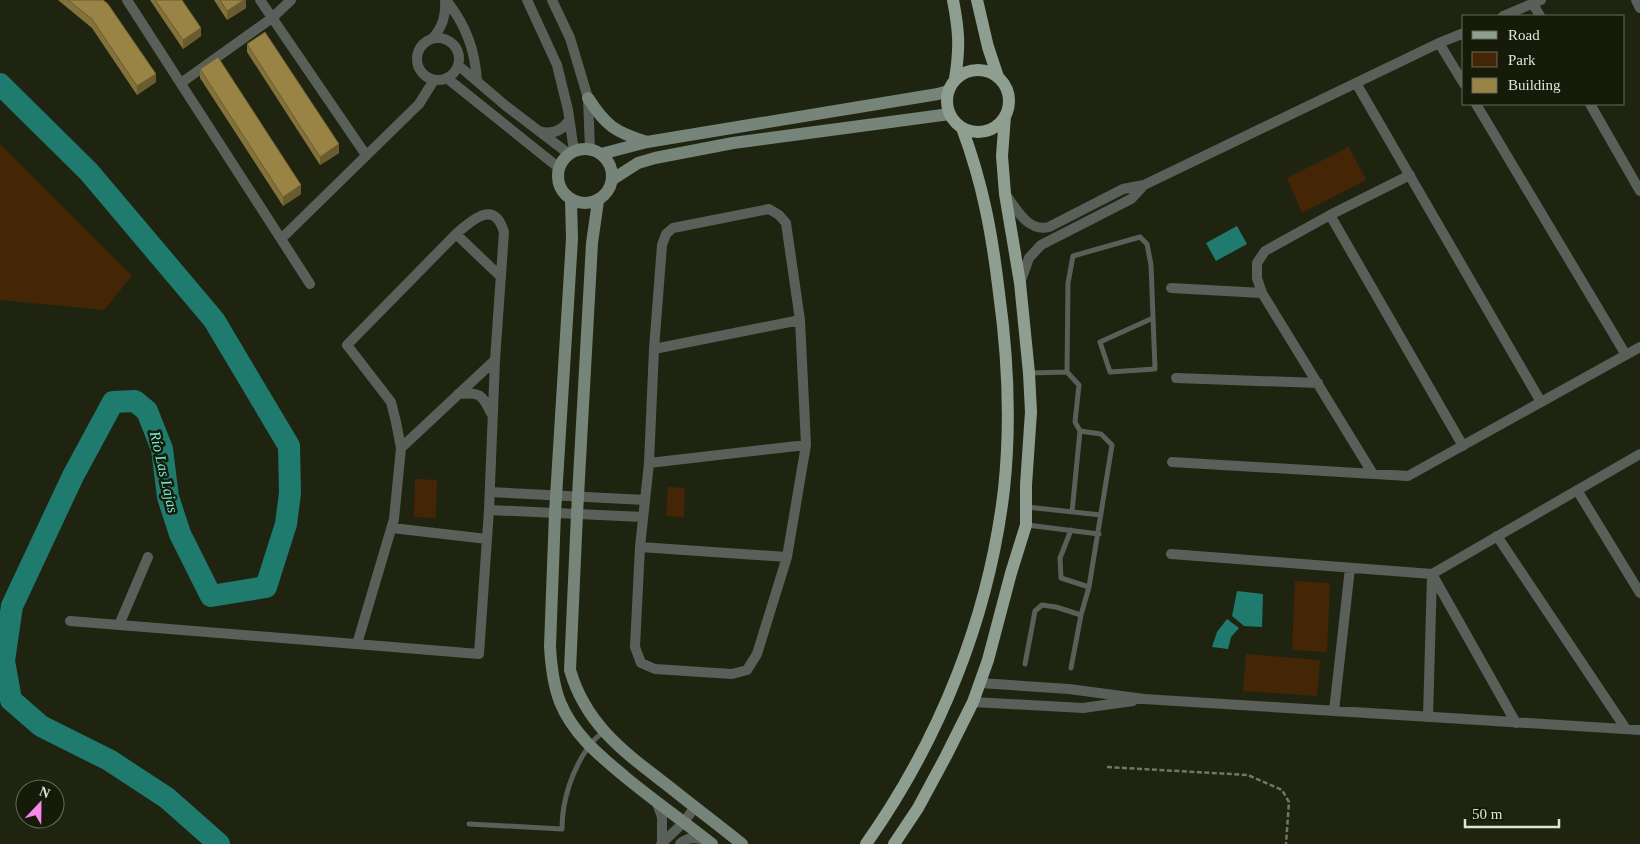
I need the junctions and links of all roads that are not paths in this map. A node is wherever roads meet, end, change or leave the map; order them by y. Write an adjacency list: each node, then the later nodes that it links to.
1 (127, 0): 27 (street)
2 (260, 0): 14 (street)
3 (291, 0): 14 (street)
4 (445, 0): 16 (street); 17 (street)
5 (527, 0): 36 (street)
6 (552, 0): 30 (street)
7 (953, 0): 23 (main road)
8 (977, 0): 21 (main road)
9 (1636, 0): 11 (street)
10 (1537, 2): 12 (street); 13 (street)
11 (1640, 8)
12 (1505, 15)
13 (1540, 15)
14 (272, 18): 27 (street); 43 (street)
15 (1462, 34): 18 (street)
16 (468, 35): 19 (street); 25 (street)
17 (433, 38): 19 (street); 24 (street)
18 (1439, 43): 26 (street); 28 (street)
19 (459, 54): 20 (street)
20 (459, 66): 22 (street); 25 (street)
21 (998, 77): 23 (main road); 35 (main road)
22 (448, 79): 24 (street); 37 (street)
23 (955, 79): 29 (main road)
24 (434, 80): 43 (street)
25 (477, 81): 34 (street)
26 (1462, 81)
27 (181, 83): 55 (street)
28 (1356, 83): 45 (street); 47 (street)
29 (948, 91): 33 (main road); 40 (street)
30 (588, 98): 40 (street); 41 (street)
31 (1477, 105): 66 (street)
32 (1591, 105): 48 (street)
33 (950, 114): 38 (main road); 46 (street)
34 (520, 116): 37 (street); 39 (street)
35 (1005, 116): 38 (main road); 49 (main road)
36 (569, 120): 39 (street); 42 (street)
37 (510, 128): 44 (street)
38 (962, 128): 133 (main road)
39 (538, 130): 42 (street)
40 (647, 142): 41 (street)
41 (596, 152): 42 (street); 46 (street)
42 (571, 153): 44 (street)
43 (366, 155): 55 (street)
44 (559, 168): 50 (street)
45 (1410, 175): 52 (street); 73 (street)
46 (613, 179): 51 (street)
47 (1144, 185): 53 (street); 56 (street)
48 (1640, 191)
49 (1005, 194): 53 (street); 58 (main road)
50 (571, 200): 51 (street); 85 (street)
51 (598, 201): 86 (street)
52 (1330, 215): 61 (street); 77 (street)
53 (1044, 228): 56 (street)
54 (456, 234): 57 (street); 57 (street); 78 (street)
55 (281, 239): 59 (street)
56 (1048, 240): 58 (street)
57 (501, 277): 67 (street)
58 (1020, 283): 69 (main road)
59 (310, 284)
60 (1171, 288): 61 (street)
61 (1262, 293): 71 (street)
62 (1153, 318): 62 (lane); 68 (lane)
63 (800, 320): 65 (street); 65 (street); 76 (street)
64 (1640, 347): 66 (street)
65 (654, 349): 81 (street)
66 (1626, 355): 73 (street)
67 (495, 360): 72 (street); 74 (street)
68 (1067, 372): 69 (lane); 75 (lane)
69 (1029, 373): 88 (main road)
70 (1176, 378): 71 (street)
71 (1318, 383): 82 (street)
72 (458, 394): 74 (street); 78 (street)
73 (1541, 402): 77 (street)
74 (493, 417): 84 (street)
75 (1080, 431): 90 (lane); 93 (lane)
76 (806, 445): 81 (street); 104 (street)
77 (1463, 446): 82 (street)
78 (400, 448): 96 (street)
79 (1640, 454): 83 (street)
80 (1172, 462): 82 (street)
81 (649, 463): 87 (street)
82 (1373, 474)
83 (1577, 490): 99 (street); 108 (street)
84 (490, 492): 85 (street); 89 (street)
85 (556, 495): 86 (street); 91 (street)
86 (578, 496): 87 (street); 92 (street)
87 (645, 500): 94 (street)
88 (1026, 506): 90 (lane); 95 (main road)
89 (490, 510): 91 (street); 100 (street)
90 (1072, 512): 93 (lane)
91 (555, 513): 92 (street); 124 (street)
92 (577, 514): 94 (street); 123 (street)
93 (1102, 515): 98 (lane)
94 (643, 517): 101 (street)
95 (1026, 525): 97 (lane); 115 (main road)
96 (392, 528): 100 (street); 112 (street)
97 (1071, 530): 98 (lane); 107 (lane)
98 (1098, 534): 107 (lane)
99 (1497, 536): 106 (street); 121 (street)
100 (487, 539): 112 (street)
101 (640, 547): 104 (street); 104 (street)
102 (1171, 554): 105 (street)
103 (148, 557): 111 (street)
104 (787, 557)
105 (1350, 568): 106 (street); 118 (street)
106 (1432, 574): 119 (street); 120 (street)
107 (1089, 587): 109 (lane)
108 (1640, 593)
109 (1081, 615): 113 (lane); 114 (lane)
110 (70, 621): 111 (street)
111 (119, 625): 112 (street)
112 (356, 644)
113 (1026, 664)
114 (1071, 668)
115 (980, 683): 116 (street); 117 (main road)
116 (1144, 699): 117 (street); 118 (street)
117 (972, 702): 134 (main road)
118 (1334, 711): 119 (street)
119 (1428, 717): 120 (street)
120 (1516, 723): 121 (street)
121 (1626, 729): 122 (street)
122 (1640, 730)
123 (603, 731): 124 (lane); 126 (street)
124 (589, 746): 125 (street); 128 (lane)
125 (656, 803): 127 (street); 130 (street)
126 (695, 807): 127 (street); 132 (street)
127 (684, 823): 129 (street); 130 (street)
128 (469, 824)
129 (709, 842): 131 (street)
130 (662, 844)
131 (680, 844)
132 (742, 844)
133 (866, 844)
134 (894, 844)

